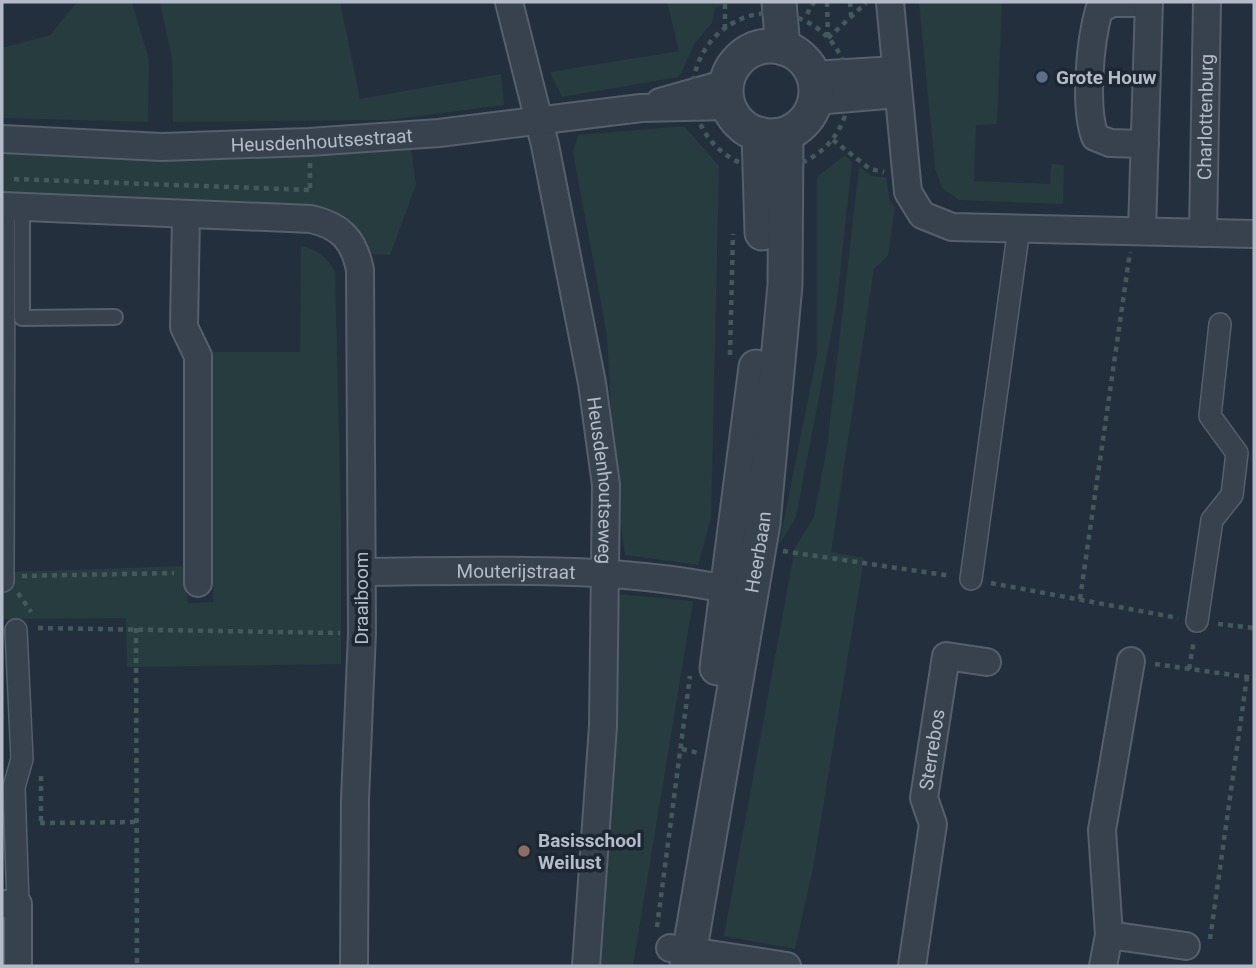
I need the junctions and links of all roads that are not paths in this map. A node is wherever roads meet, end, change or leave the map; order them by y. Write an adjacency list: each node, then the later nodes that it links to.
1 (509, 2): 11 (street, Heusdenhoutseweg)
2 (756, 2): 7 (street)
3 (890, 2): 8 (street)
4 (1149, 2): 14 (street); 14 (street)
5 (1206, 2): 19 (street, Charlottenburg)
6 (791, 11): 7 (street)
7 (771, 48): 9 (street); 10 (street)
8 (897, 82): 9 (street); 17 (street)
9 (814, 88): 12 (street)
10 (728, 94): 11 (street, Heusdenhoutsestraat); 12 (street)
11 (540, 122): 13 (street, Heusdenhoutsestraat); 24 (street, Heusdenhoutseweg)
12 (773, 134): 28 (street, Heerbaan)
13 (2, 139)
14 (1144, 144): 18 (street)
15 (9, 207): 16 (street); 21 (lane); 27 (street)
16 (186, 215): 23 (street, Draaiboom); 25 (street)
17 (1019, 228): 18 (street); 26 (street)
18 (1137, 231): 19 (street)
19 (1203, 233): 20 (street)
20 (1254, 234)
21 (115, 317)
22 (1220, 324): 29 (street)
23 (362, 572): 24 (street, Mouterijstraat); 38 (street, Draaiboom)
24 (607, 574): 28 (street, Mouterijstraat); 39 (street, Heusdenhoutseweg)
25 (198, 578)
26 (971, 579)
27 (6, 581)
28 (740, 592): 36 (street, Heerbaan)
29 (1197, 621)
30 (16, 630): 33 (street)
31 (1130, 661): 34 (street)
32 (987, 662): 41 (street, Sterrebos)
33 (10, 904): 37 (street)
34 (1109, 935): 35 (street); 42 (street)
35 (1197, 949)
36 (679, 958): 40 (street)
37 (18, 966)
38 (354, 966)
39 (586, 966)
40 (780, 966)
41 (912, 966)
42 (1103, 966)

